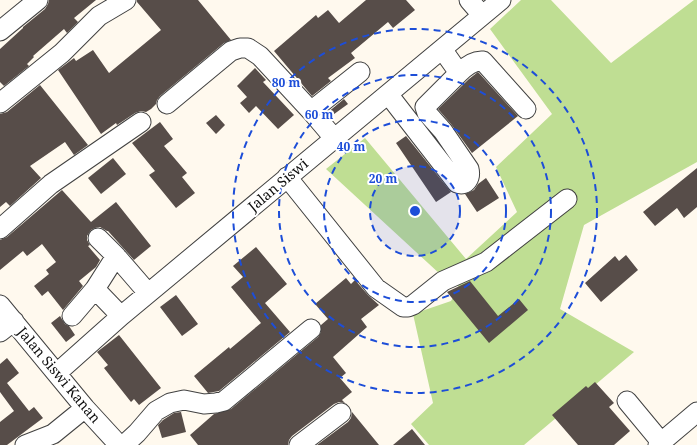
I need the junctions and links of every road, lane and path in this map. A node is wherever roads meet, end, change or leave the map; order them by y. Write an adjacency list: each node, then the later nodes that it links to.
1 (38, 0): 6 (street)
2 (126, 0): 11 (street)
3 (469, 0): 5 (street)
4 (500, 0): 5 (street, Jalan Siswi)
5 (482, 15): 7 (street, Jalan Siswi)
6 (0, 30)
7 (442, 49): 9 (street); 10 (street, Jalan Siswi)
8 (360, 72): 14 (street)
9 (459, 73): 10 (street); 13 (street)
10 (388, 94): 16 (street, Jalan Siswi)
11 (0, 103)
12 (167, 104): 14 (street)
13 (526, 109)
14 (311, 111): 16 (street)
15 (141, 122): 19 (street)
16 (334, 138): 17 (street, Jalan Siswi)
17 (287, 177): 18 (street); 23 (street, Jalan Siswi)
18 (567, 200)
19 (0, 229)
20 (98, 238): 21 (street)
21 (116, 256): 22 (street); 23 (street)
22 (95, 290): 25 (street); 26 (street)
23 (148, 294): 26 (street, Jalan Siswi)
24 (0, 305): 27 (street, Jalan Siswi Kanan)
25 (72, 316)
26 (121, 316): 29 (street, Jalan Siswi)
27 (7, 326): 29 (street, Jalan Siswi Kanan)
28 (311, 329): 37 (street)
29 (57, 373): 31 (street, Jalan Siswi Kanan)
30 (627, 401): 34 (street)
31 (85, 408): 35 (street); 36 (street, Jalan Siswi Kanan)
32 (697, 412): 34 (street)
33 (341, 413): 38 (street)
34 (660, 443)
35 (25, 445)
36 (119, 445)
37 (124, 445)
38 (299, 445)

